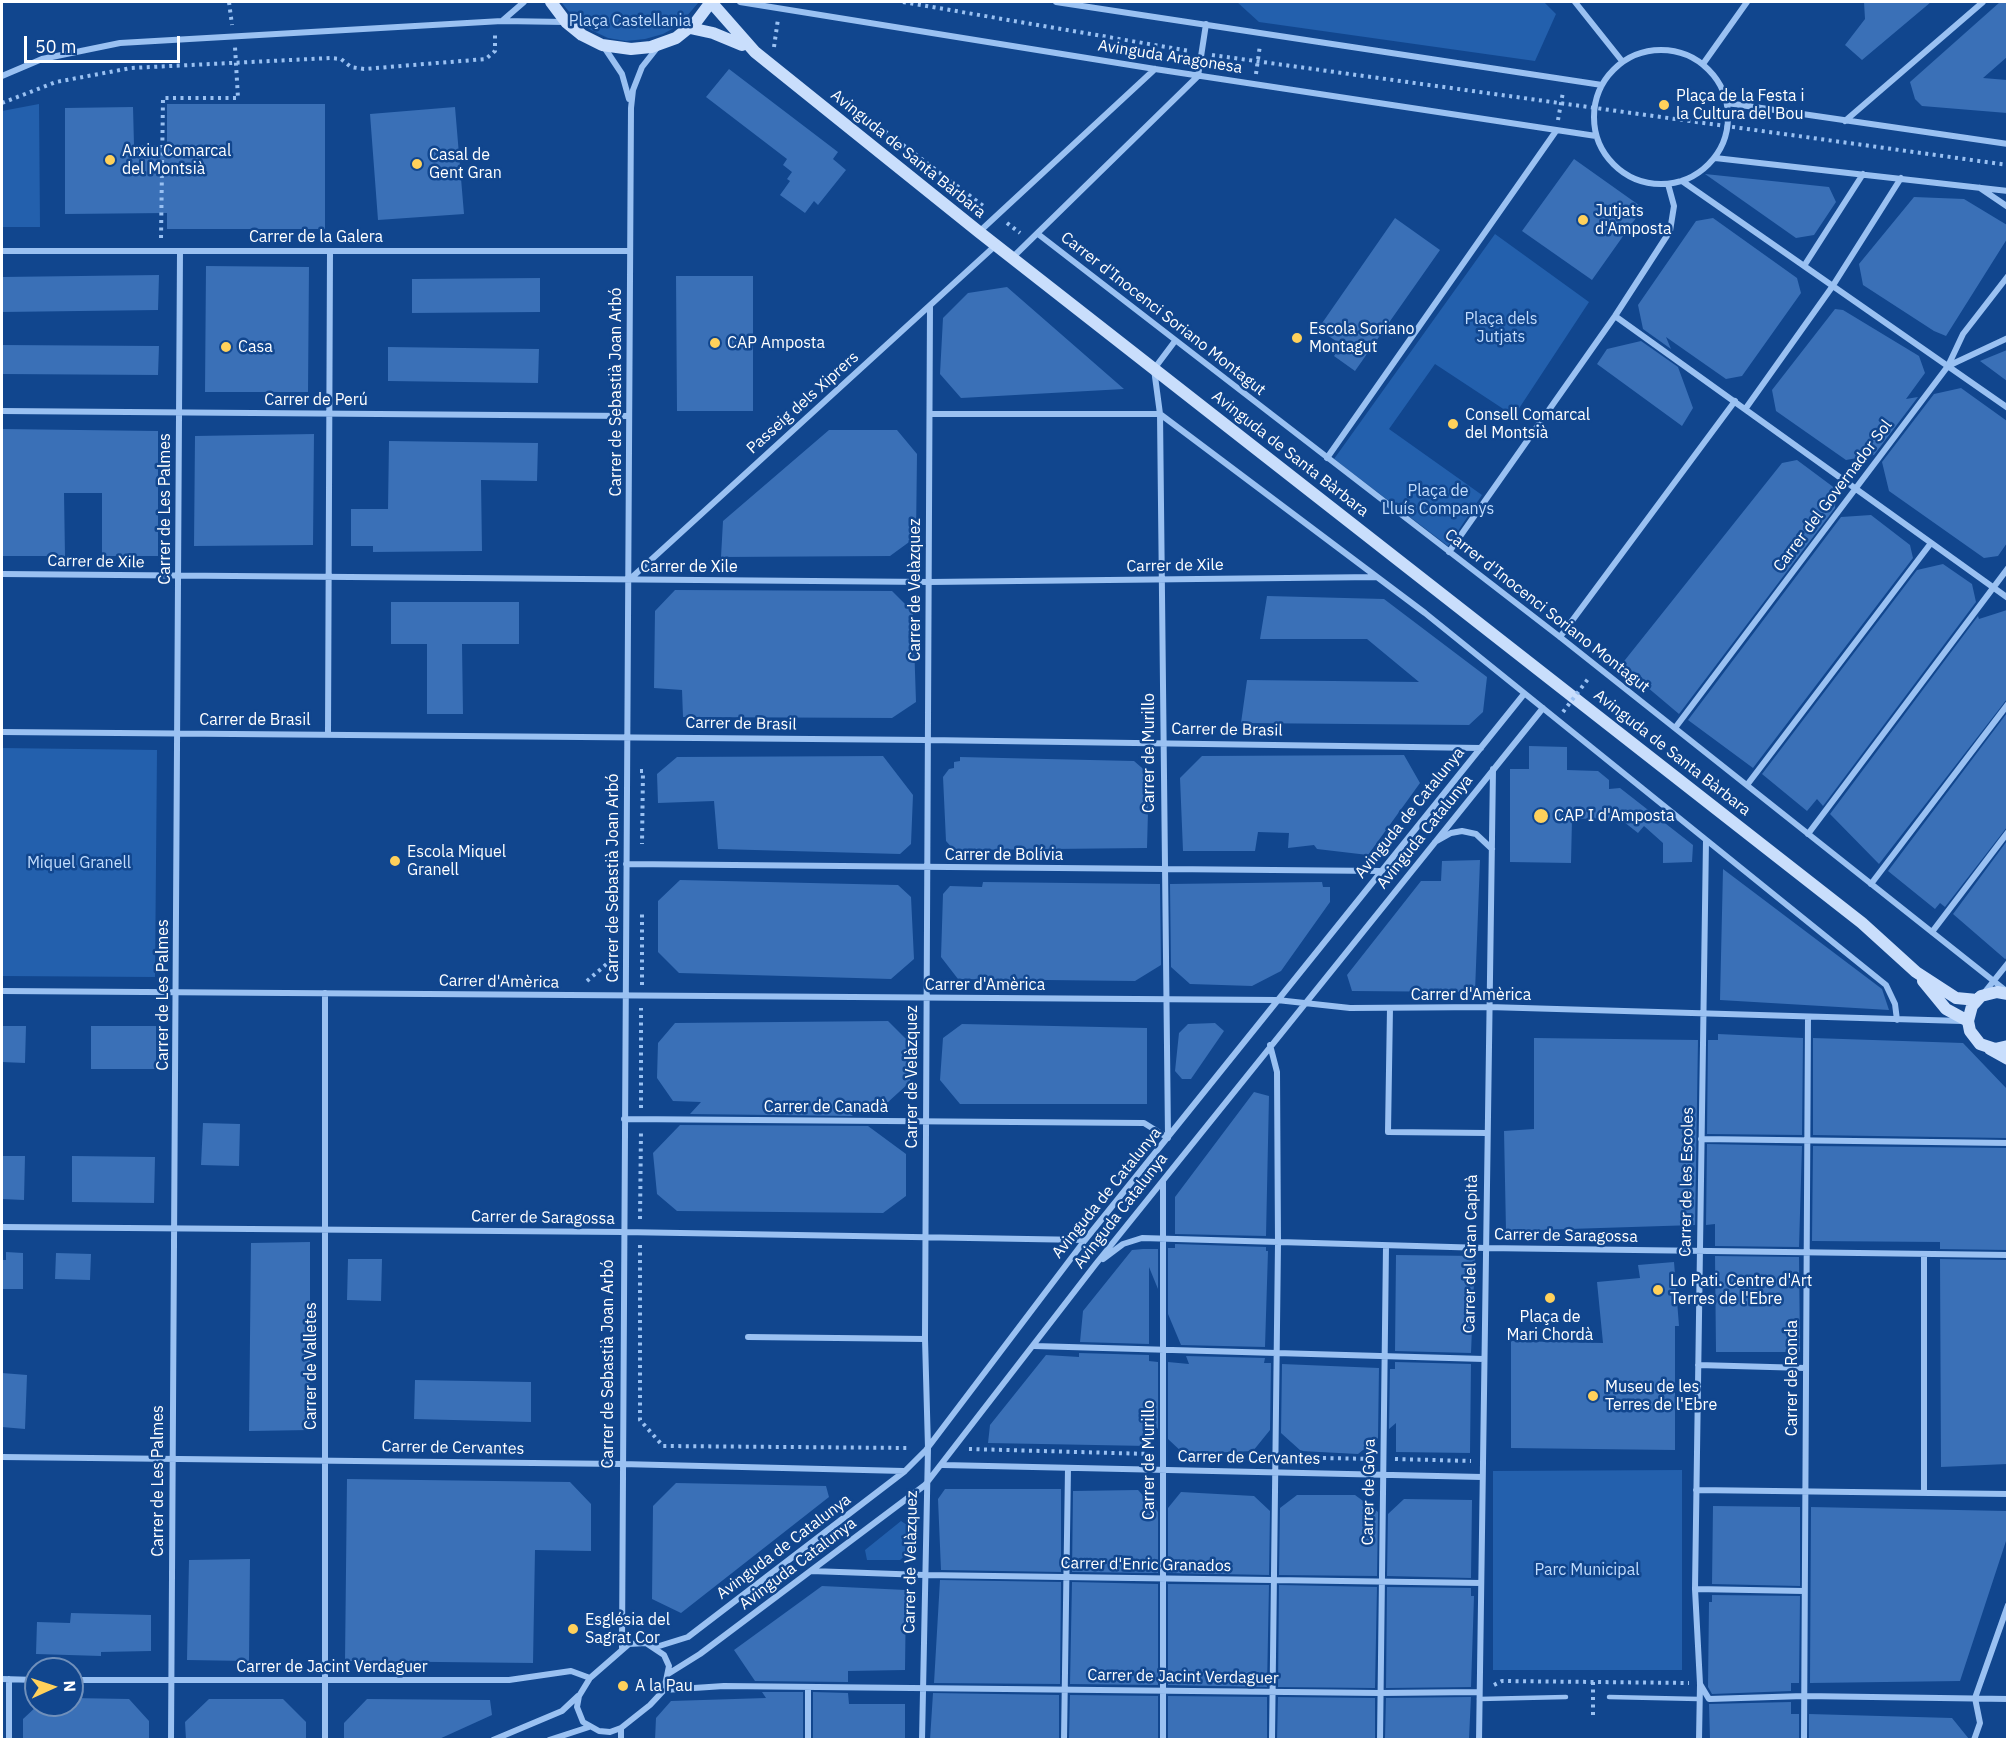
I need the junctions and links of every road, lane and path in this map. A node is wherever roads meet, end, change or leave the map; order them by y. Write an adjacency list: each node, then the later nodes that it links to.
1 (229, 2): 18 (path)
2 (524, 2): 12 (street)
3 (551, 2): 14 (street)
4 (711, 2): 16 (street); 21 (street, Avinguda de Santa Bàrbara)
5 (740, 2): 11 (street, Avinguda Aragonesa)
6 (903, 2): 22 (path)
7 (1056, 2): 15 (street)
8 (1575, 2): 25 (street)
9 (1747, 2): 27 (street)
10 (1983, 2): 40 (street)
11 (779, 8): 23 (path); 28 (street, Avinguda Aragonesa)
12 (502, 21): 13 (street); 14 (street)
13 (494, 22): 18 (street); 26 (path)
14 (566, 22): 20 (street)
15 (1206, 24): 17 (street); 22 (street)
16 (690, 28): 19 (street); 21 (street, Avinguda de Santa Bàrbara)
17 (1262, 33): 24 (path); 31 (street)
18 (234, 36): 26 (path); 29 (street)
19 (661, 44): 20 (street); 38 (street, Carrer de Sebastià Joan Arbó)
20 (602, 45): 38 (street, Carrer de Sebastià Joan Arbó)
21 (755, 52): 55 (street, Avinguda de Santa Bàrbara)
22 (1201, 53): 24 (path); 30 (street)
23 (783, 55)
24 (1258, 61): 32 (path); 35 (path)
25 (1622, 61): 27 (street); 33 (street)
26 (236, 63): 34 (path); 60 (path)
27 (1703, 64): 36 (street)
28 (1155, 69): 30 (street, Avinguda Aragonesa); 54 (street)
29 (2, 76)
30 (1198, 76): 32 (street, Avinguda Aragonesa); 56 (street)
31 (1565, 79): 33 (street); 35 (path)
32 (1255, 84): 42 (street, Avinguda Aragonesa)
33 (1602, 85): 37 (street)
34 (2, 103)
35 (1561, 103): 37 (path); 42 (path)
36 (1727, 103): 40 (street); 41 (street)
37 (1594, 107): 41 (path); 43 (street)
38 (631, 108): 63 (street, Carrer de Sebastià Joan Arbó)
39 (857, 111): 54 (path)
40 (1845, 121): 44 (street)
41 (1728, 125): 45 (street); 46 (path)
42 (1556, 131): 43 (street, Avinguda Aragonesa); 83 (street)
43 (1596, 136): 50 (street)
44 (2007, 144)
45 (1715, 158): 47 (street); 49 (street)
46 (2007, 165)
47 (1863, 174): 48 (street); 65 (street)
48 (1901, 178): 51 (street); 67 (street)
49 (1682, 182): 50 (street); 65 (street)
50 (1668, 184): 69 (street)
51 (1980, 188): 52 (street); 53 (street)
52 (2007, 190)
53 (2007, 207)
54 (996, 216): 55 (street); 57 (path)
55 (979, 232): 58 (street, Avinguda de Santa Bàrbara)
56 (1038, 234): 57 (street); 71 (street, Carrer d'Inocenci Soriano Montagut)
57 (1030, 241): 64 (street)
58 (996, 245): 64 (street, Avinguda de Santa Bàrbara); 68 (street, Passeig dels Xiprers)
59 (2, 251): 60 (street, Carrer de la Galera)
60 (160, 251): 61 (street, Carrer de la Galera)
61 (180, 251): 62 (street, Carrer de la Galera); 78 (street, Carrer de Les Palmes)
62 (330, 251): 63 (street, Carrer de la Galera); 79 (street)
63 (630, 251): 82 (street, Carrer de Sebastià Joan Arbó)
64 (1012, 258): 73 (street, Avinguda de Santa Bàrbara)
65 (1804, 266): 67 (street)
66 (2007, 276): 72 (street, Carrer del Governador Sol)
67 (1832, 287): 72 (street); 75 (street)
68 (930, 306): 80 (street, Carrer de Velàzquez); 93 (street, Passeig dels Xiprers)
69 (1615, 316): 74 (street); 86 (street)
70 (2007, 338): 72 (street)
71 (1175, 340): 73 (street); 83 (street, Carrer d'Inocenci Soriano Montagut)
72 (1947, 366): 76 (street); 84 (street, Carrer del Governador Sol)
73 (1154, 369): 81 (street, Carrer de Murillo); 130 (street, Avinguda de Santa Bàrbara)
74 (1735, 401): 75 (street); 97 (street)
75 (1746, 408): 84 (street)
76 (2007, 408)
77 (2, 411): 78 (street, Carrer de Perú)
78 (179, 412): 79 (street, Carrer de Perú); 89 (street, Carrer de Les Palmes)
79 (330, 413): 82 (street, Carrer de Perú); 90 (street)
80 (930, 414): 81 (street); 94 (street, Carrer de Velàzquez)
81 (1160, 414): 91 (street); 92 (street, Carrer de Murillo)
82 (630, 416): 93 (street, Carrer de Sebastià Joan Arbó)
83 (1327, 458): 86 (street, Carrer d'Inocenci Soriano Montagut)
84 (1856, 489): 85 (street); 103 (street, Carrer del Governador Sol)
85 (1931, 543): 95 (street); 113 (street)
86 (1449, 552): 97 (street, Carrer d'Inocenci Soriano Montagut)
87 (2007, 568): 95 (street)
88 (2, 574): 89 (street, Carrer de Xile)
89 (178, 576): 90 (street, Carrer de Xile); 105 (street, Carrer de Les Palmes)
90 (329, 577): 93 (street, Carrer de Xile); 106 (street)
91 (1377, 577): 92 (street, Carrer de Xile); 99 (street)
92 (1161, 579): 94 (street, Carrer de Xile); 109 (street, Carrer de Murillo)
93 (629, 580): 94 (street, Carrer de Xile); 107 (street, Carrer de Sebastià Joan Arbó)
94 (928, 582): 108 (street, Carrer de Velàzquez)
95 (1994, 588): 96 (street); 115 (street)
96 (2007, 598)
97 (1560, 637): 103 (street, Carrer d'Inocenci Soriano Montagut)
98 (1588, 679): 102 (path, bridge)
99 (1524, 694): 101 (street); 110 (street, Avinguda de Catalunya)
100 (2007, 704): 124 (street)
101 (1543, 708): 111 (street, Avinguda Catalunya); 116 (street)
102 (1563, 712)
103 (1675, 728): 113 (street, Carrer d'Inocenci Soriano Montagut)
104 (2, 732): 105 (street, Carrer de Brasil)
105 (177, 733): 106 (street, Carrer de Brasil); 133 (street, Carrer de Les Palmes)
106 (328, 735): 107 (street, Carrer de Brasil)
107 (628, 736): 108 (street, Carrer de Brasil); 112 (street, Carrer de Sebastià Joan Arbó)
108 (927, 740): 109 (street, Carrer de Brasil); 121 (street, Carrer de Velàzquez)
109 (1163, 742): 110 (street, Carrer de Brasil); 122 (street, Carrer de Murillo)
110 (1481, 748): 123 (street, Avinguda de Catalunya)
111 (1493, 769): 117 (street, Avinguda Catalunya); 118 (street, Carrer del Gran Capità)
112 (627, 771): 119 (street, Carrer de Sebastià Joan Arbó); 120 (path)
113 (1747, 785): 115 (street, Carrer d'Inocenci Soriano Montagut)
114 (2007, 832): 126 (street)
115 (1808, 834): 124 (street, Carrer d'Inocenci Soriano Montagut)
116 (1706, 840): 146 (street, Carrer de les Escoles); 148 (street)
117 (1432, 844): 118 (street); 143 (street, Avinguda Catalunya)
118 (1492, 849): 144 (street, Carrer del Gran Capità)
119 (626, 864): 120 (street, Carrer de Bolívia); 127 (street, Carrer de Sebastià Joan Arbó)
120 (642, 864): 121 (street, Carrer de Bolívia)
121 (927, 868): 122 (street, Carrer de Bolívia); 139 (street, Carrer de Velàzquez)
122 (1164, 870): 123 (street, Carrer de Bolívia); 141 (street, Carrer de Murillo)
123 (1382, 871): 142 (street, Avinguda de Catalunya)
124 (1871, 884): 126 (street, Carrer d'Inocenci Soriano Montagut)
125 (642, 907): 128 (path)
126 (1932, 932): 131 (street, Carrer d'Inocenci Soriano Montagut)
127 (625, 961): 128 (path); 136 (path); 137 (street, Carrer de Sebastià Joan Arbó)
128 (642, 961): 138 (path)
129 (2007, 963): 131 (street)
130 (1916, 972): 140 (street, Avinguda de Santa Bàrbara); 149 (street, Avinguda de Santa Bàrbara)
131 (1993, 981): 135 (street, Carrer d'Inocenci Soriano Montagut); 140 (street)
132 (2, 991): 133 (street, Carrer d'Amèrica)
133 (176, 992): 134 (street, Carrer d'Amèrica); 164 (street, Carrer de Les Palmes)
134 (325, 993): 136 (street, Carrer d'Amèrica); 165 (street, Carrer de Valletes)
135 (2007, 994): 140 (street, Avinguda de Santa Bàrbara)
136 (573, 996): 137 (street, Carrer d'Amèrica)
137 (625, 996): 138 (street, Carrer d'Amèrica); 154 (street, Carrer de Sebastià Joan Arbó)
138 (642, 996): 139 (street, Carrer d'Amèrica); 155 (path)
139 (926, 998): 141 (street, Carrer d'Amèrica); 156 (street, Carrer de Velàzquez)
140 (1979, 998): 149 (street)
141 (1165, 1000): 142 (street, Carrer d'Amèrica); 158 (street, Carrer de Murillo)
142 (1277, 1000): 143 (street, Carrer d'Amèrica); 158 (street, Avinguda de Catalunya)
143 (1304, 1004): 145 (street, Carrer d'Amèrica); 150 (street, Avinguda Catalunya)
144 (1489, 1007): 145 (street, Carrer d'Amèrica); 146 (street, Carrer d'Amèrica); 157 (street, Carrer del Gran Capità)
145 (1390, 1008): 157 (street)
146 (1703, 1014): 147 (street, Carrer d'Amèrica); 159 (street, Carrer de les Escoles)
147 (1808, 1017): 148 (street, Carrer d'Amèrica); 160 (street, Carrer de Ronda)
148 (1897, 1020): 149 (street, Carrer d'Amèrica)
149 (1968, 1021): 152 (street)
150 (1270, 1045): 162 (street, Avinguda Catalunya); 171 (street)
151 (2007, 1046): 152 (street)
152 (1986, 1047): 153 (street)
153 (2007, 1059)
154 (624, 1119): 155 (street, Carrer de Canadà); 166 (street, Carrer de Sebastià Joan Arbó)
155 (641, 1119): 156 (street, Carrer de Canadà); 167 (path)
156 (926, 1121): 158 (street, Carrer de Canadà); 168 (street, Carrer de Velàzquez)
157 (1487, 1133): 173 (street, Carrer del Gran Capità)
158 (1168, 1138): 170 (street, Avinguda de Catalunya)
159 (1701, 1138): 160 (street); 174 (street, Carrer de les Escoles)
160 (1807, 1140): 161 (street); 175 (street, Carrer de Ronda)
161 (2007, 1143)
162 (1163, 1181): 169 (street, Carrer de Murillo); 178 (street, Avinguda Catalunya)
163 (2, 1227): 164 (street, Carrer de Saragossa)
164 (175, 1228): 165 (street, Carrer de Saragossa); 192 (street, Carrer de Les Palmes)
165 (324, 1229): 166 (street, Carrer de Saragossa); 195 (street, Carrer de Valletes)
166 (623, 1232): 167 (street, Carrer de Saragossa); 196 (street, Carrer de Sebastià Joan Arbó)
167 (640, 1233): 168 (street, Carrer de Saragossa); 188 (path)
168 (925, 1238): 170 (street, Carrer de Saragossa); 180 (street, Carrer de Velàzquez)
169 (1163, 1239): 171 (street, Carrer de Saragossa); 178 (street, Carrer de Saragossa); 182 (street, Carrer de Murillo)
170 (1085, 1240): 188 (street, Avinguda de Catalunya)
171 (1278, 1243): 172 (street, Carrer de Saragossa); 183 (street)
172 (1386, 1246): 173 (street, Carrer de Saragossa); 184 (street, Carrer de Goya)
173 (1485, 1248): 174 (street, Carrer de Saragossa); 185 (street, Carrer del Gran Capità)
174 (1699, 1251): 175 (street, Carrer de Saragossa); 186 (street, Carrer de les Escoles)
175 (1806, 1254): 176 (street, Carrer de Saragossa); 187 (street, Carrer de Ronda)
176 (1924, 1255): 177 (street, Carrer de Saragossa); 208 (street)
177 (2007, 1255)
178 (1095, 1265): 181 (street, Avinguda Catalunya)
179 (748, 1337): 180 (street)
180 (925, 1338): 188 (street, Carrer de Velàzquez)
181 (1034, 1346): 182 (street); 189 (street, Avinguda Catalunya)
182 (1163, 1350): 183 (street); 190 (street, Carrer de Murillo)
183 (1277, 1353): 184 (street); 202 (street)
184 (1385, 1356): 185 (street); 194 (street, Carrer de Goya)
185 (1484, 1359): 199 (street, Carrer del Gran Capità)
186 (1698, 1365): 187 (street); 206 (street, Carrer de les Escoles)
187 (1806, 1368): 207 (street, Carrer de Ronda)
188 (928, 1448): 201 (street, Avinguda de Catalunya); 205 (street, Carrer de Velàzquez)
189 (955, 1449): 190 (path); 197 (street, Avinguda Catalunya)
190 (1163, 1454): 200 (street, Carrer de Murillo)
191 (2, 1457): 192 (street, Carrer de Cervantes)
192 (171, 1458): 195 (street, Carrer de Cervantes); 227 (street, Carrer de Les Palmes)
193 (1311, 1458): 194 (path)
194 (1383, 1459): 199 (path); 203 (street, Carrer de Goya)
195 (324, 1460): 196 (street, Carrer de Cervantes); 228 (street, Carrer de Valletes)
196 (621, 1464): 201 (street, Carrer de Cervantes); 221 (street, Carrer de Sebastià Joan Arbó)
197 (943, 1465): 198 (street, Carrer de Cervantes); 205 (street, Avinguda Catalunya)
198 (1068, 1468): 200 (street, Carrer de Cervantes); 212 (street)
199 (1482, 1469): 204 (street, Carrer del Gran Capità)
200 (1163, 1470): 202 (street, Carrer de Cervantes); 213 (street, Carrer de Murillo)
201 (905, 1471): 220 (street, Avinguda de Catalunya)
202 (1275, 1472): 203 (street, Carrer de Cervantes); 214 (street)
203 (1383, 1475): 204 (street, Carrer de Cervantes); 215 (street, Carrer de Goya)
204 (1482, 1477): 216 (street, Carrer del Gran Capità)
205 (925, 1485): 210 (street, Avinguda Catalunya); 211 (street, Carrer de Velàzquez)
206 (1696, 1490): 207 (street); 217 (street, Carrer de les Escoles)
207 (1805, 1491): 208 (street); 218 (street, Carrer de Ronda)
208 (1924, 1493): 209 (street)
209 (2007, 1494)
210 (811, 1571): 211 (street, Carrer d'Enric Granados); 222 (street, Avinguda Catalunya)
211 (924, 1575): 212 (street, Carrer d'Enric Granados); 232 (street, Carrer de Velàzquez)
212 (1067, 1577): 213 (street, Carrer d'Enric Granados); 233 (street)
213 (1163, 1579): 214 (street, Carrer d'Enric Granados); 235 (street, Carrer de Murillo)
214 (1274, 1580): 215 (street, Carrer d'Enric Granados); 236 (street)
215 (1382, 1582): 216 (street, Carrer d'Enric Granados); 237 (street, Carrer de Goya)
216 (1481, 1583): 238 (street, Carrer del Gran Capità)
217 (1695, 1590): 218 (street); 230 (street, Carrer de les Escoles)
218 (1804, 1591): 240 (street, Carrer de Ronda)
219 (2007, 1605): 243 (street)
220 (656, 1647): 221 (street); 222 (street)
221 (622, 1648): 223 (street)
222 (668, 1674): 234 (street)
223 (590, 1678): 228 (street, Carrer de Jacint Verdaguer); 239 (street)
224 (5, 1679): 225 (street); 249 (street)
225 (24, 1680)
226 (84, 1680): 227 (street, Carrer de Jacint Verdaguer)
227 (171, 1680): 228 (street, Carrer de Jacint Verdaguer); 250 (street, Carrer de Les Palmes)
228 (326, 1681): 251 (street, Carrer de Valletes)
229 (1593, 1682): 230 (path); 238 (path); 246 (path)
230 (1700, 1684): 240 (street); 244 (street, Carrer de les Escoles)
231 (808, 1687): 232 (street, Carrer de Jacint Verdaguer); 234 (street, Carrer de Jacint Verdaguer); 255 (street)
232 (922, 1688): 233 (street, Carrer de Jacint Verdaguer); 256 (street, Carrer de Velàzquez)
233 (1065, 1689): 235 (street, Carrer de Jacint Verdaguer); 257 (street)
234 (664, 1690): 248 (street)
235 (1163, 1691): 236 (street, Carrer de Jacint Verdaguer); 258 (street, Carrer de Murillo)
236 (1273, 1692): 237 (street, Carrer de Jacint Verdaguer); 259 (street)
237 (1380, 1693): 238 (street, Carrer de Jacint Verdaguer); 260 (street, Carrer de Goya)
238 (1479, 1695): 241 (lane); 261 (street, Carrer del Gran Capità)
239 (579, 1696): 247 (street); 252 (street)
240 (1804, 1696): 243 (street); 263 (street, Carrer de Ronda)
241 (1566, 1697)
242 (1609, 1697): 244 (lane)
243 (1975, 1698): 245 (street); 264 (street)
244 (1699, 1699): 262 (street, Carrer de les Escoles)
245 (2007, 1699)
246 (1593, 1716)
247 (589, 1727): 248 (street); 253 (street)
248 (621, 1728): 254 (street)
249 (9, 1740)
250 (171, 1740)
251 (325, 1740)
252 (493, 1740)
253 (549, 1740)
254 (621, 1740)
255 (808, 1740)
256 (922, 1740)
257 (1064, 1740)
258 (1163, 1740)
259 (1272, 1740)
260 (1380, 1740)
261 (1479, 1740)
262 (1699, 1740)
263 (1804, 1740)
264 (1974, 1740)

